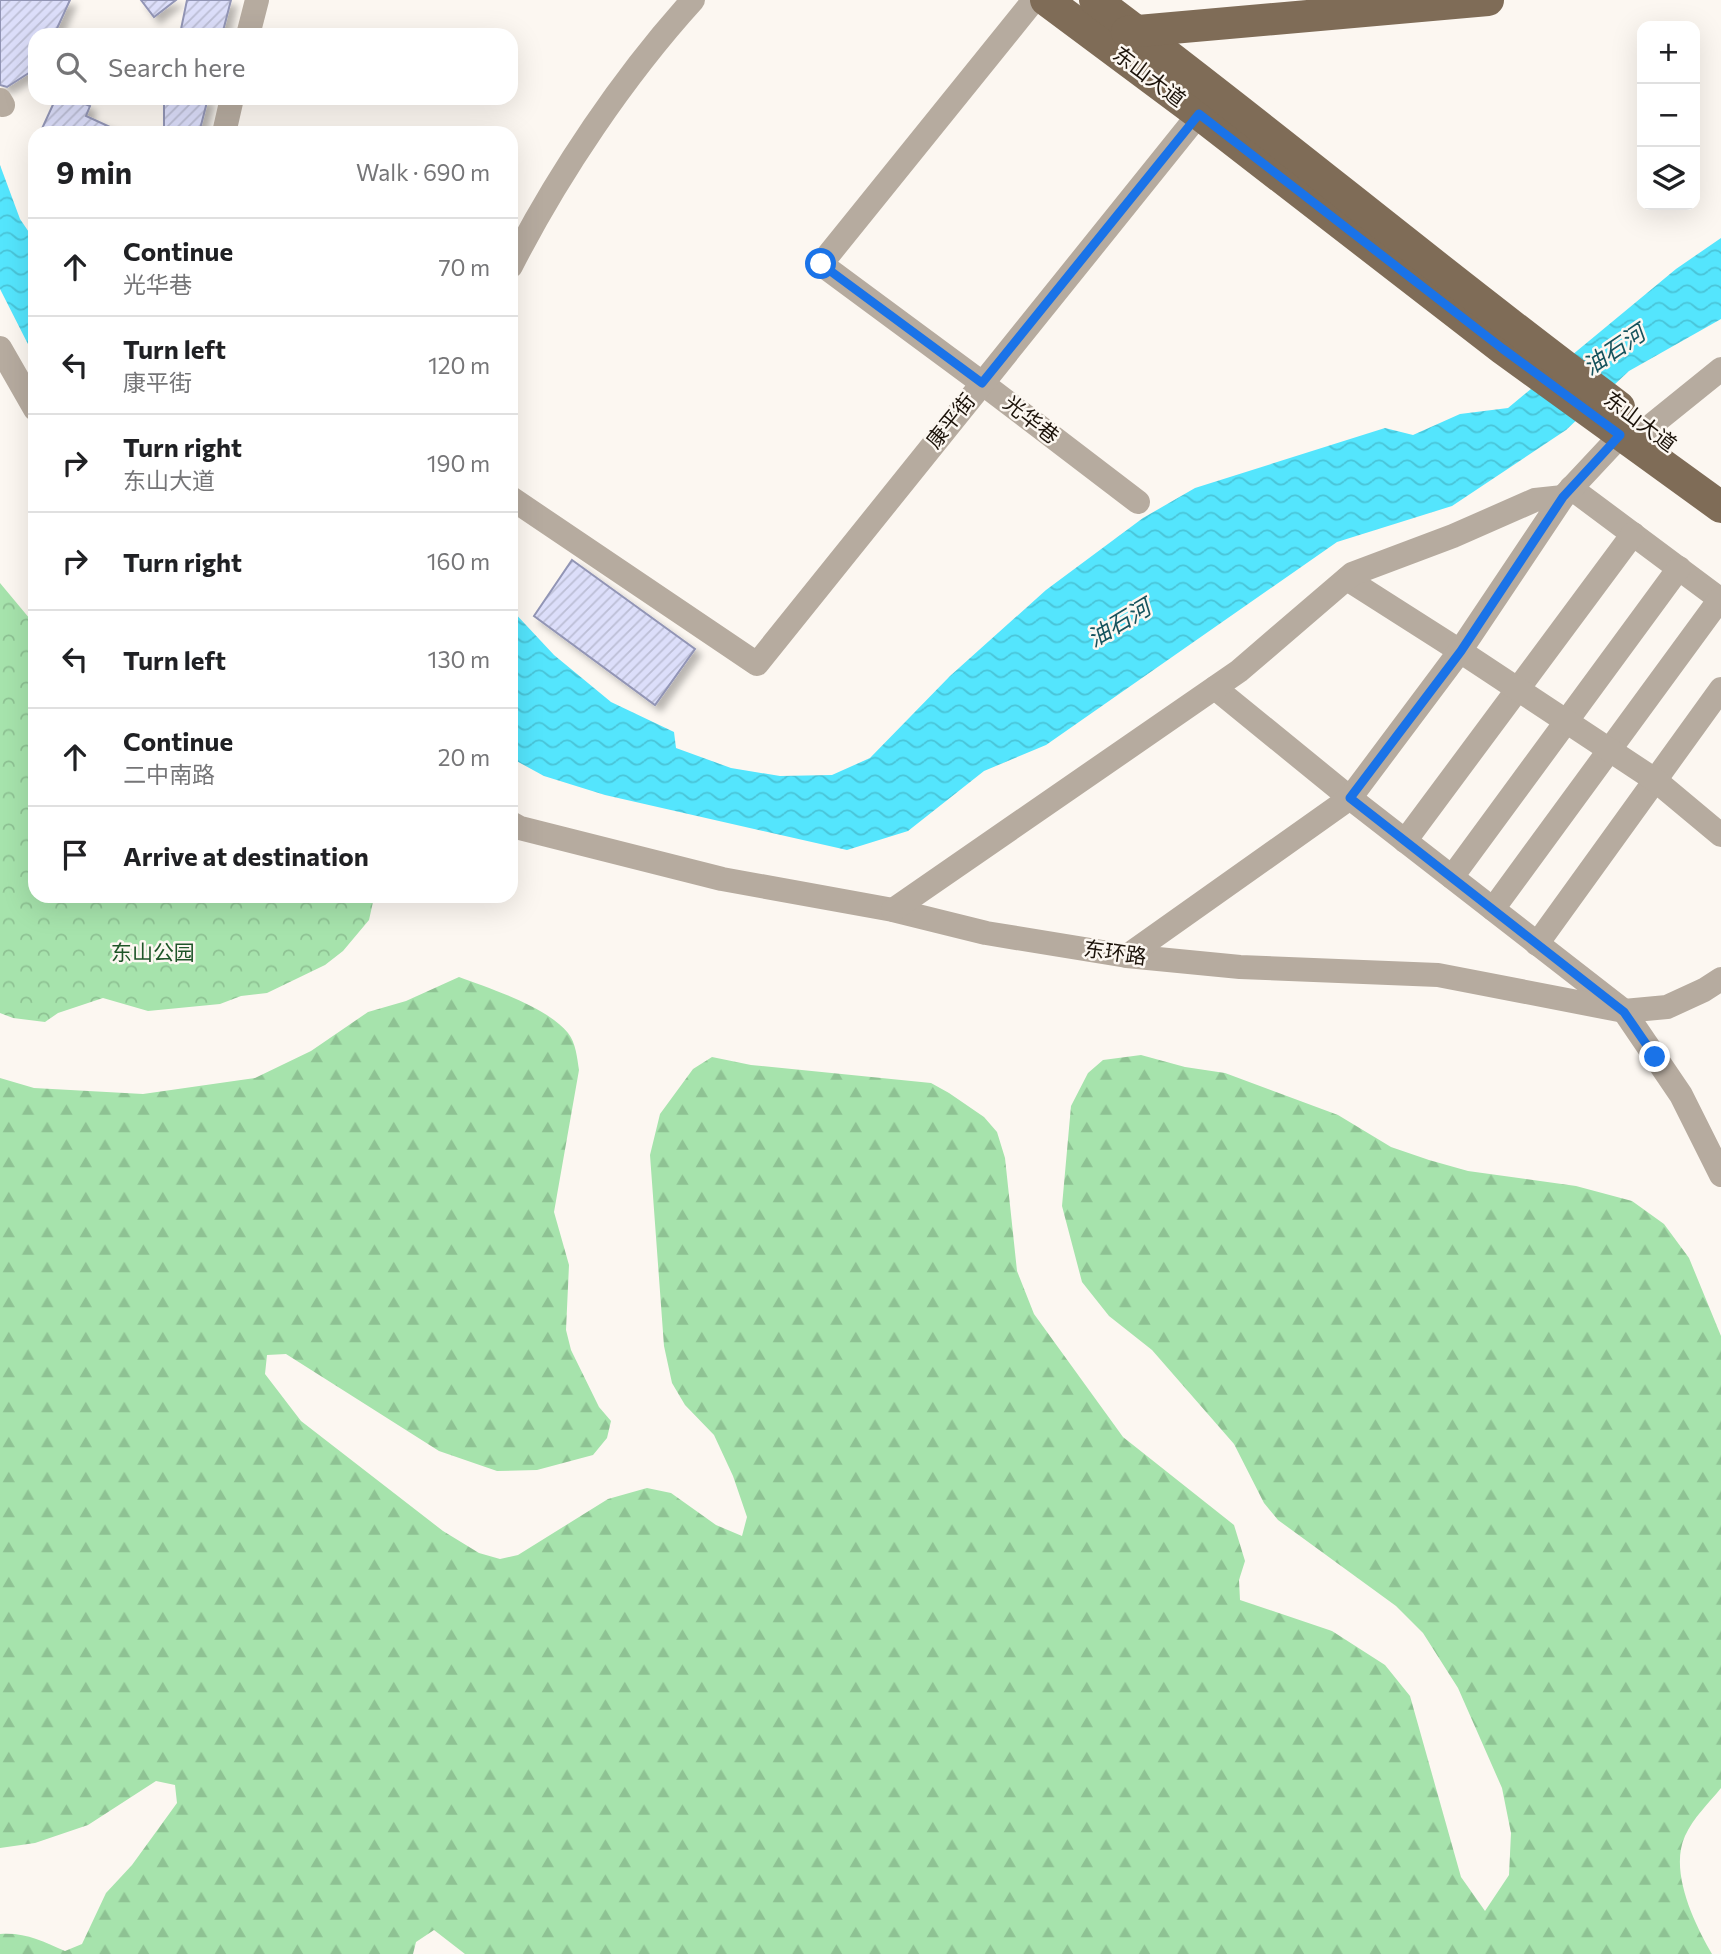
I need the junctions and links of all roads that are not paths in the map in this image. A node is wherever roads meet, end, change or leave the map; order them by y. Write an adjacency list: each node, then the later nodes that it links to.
1 (257, 0): 7 (street)
2 (693, 0): 13 (street)
3 (1034, 0): 17 (street, 光华巷)
4 (1046, 0): 9 (main road, 东山大道)
5 (1095, 0): 8 (main road, 东山大道)
6 (1489, 0): 8 (main road)
7 (250, 28)
8 (1137, 31): 9 (main road); 14 (main road, 东山大道)
9 (1093, 35): 11 (main road, 东山大道)
10 (230, 105): 12 (street)
11 (1199, 114): 14 (main road, 东山大道); 17 (street, 康平街)
12 (226, 126)
13 (518, 254)
14 (1509, 339): 19 (main road, 东山大道)
15 (0, 348): 18 (street)
16 (1721, 369): 19 (street)
17 (982, 383): 23 (street, 光华巷); 24 (street, 康平街)
18 (28, 397)
19 (1634, 431): 20 (main road, 东山大道); 22 (street)
20 (1671, 459): 21 (main road, 东山大道); 25 (main road, 东山大道)
21 (1721, 483)
22 (1567, 493): 26 (street); 28 (street); 30 (street)
23 (1138, 502)
24 (518, 503)
25 (1721, 507)
26 (1633, 534): 27 (street); 32 (street)
27 (1679, 568): 29 (street); 34 (street)
28 (1347, 579): 30 (street); 31 (street)
29 (1720, 599): 35 (street)
30 (1461, 651): 32 (street); 37 (street)
31 (1215, 688): 37 (street); 43 (street)
32 (1518, 689): 34 (street); 40 (street)
33 (1721, 689): 36 (street)
34 (1567, 721): 35 (street); 41 (street)
35 (1609, 750): 36 (street); 42 (street)
36 (1655, 780): 39 (street); 44 (street)
37 (1350, 798): 40 (street); 45 (street)
38 (518, 826): 43 (street, 东环路)
39 (1721, 835)
40 (1405, 841): 41 (street)
41 (1452, 877): 42 (street)
42 (1493, 909): 44 (street)
43 (893, 910): 45 (street, 东环路)
44 (1537, 944): 47 (street)
45 (1127, 956): 47 (street, 东环路)
46 (1721, 979): 47 (street, 东环路)
47 (1624, 1012): 48 (street)
48 (1721, 1175)

